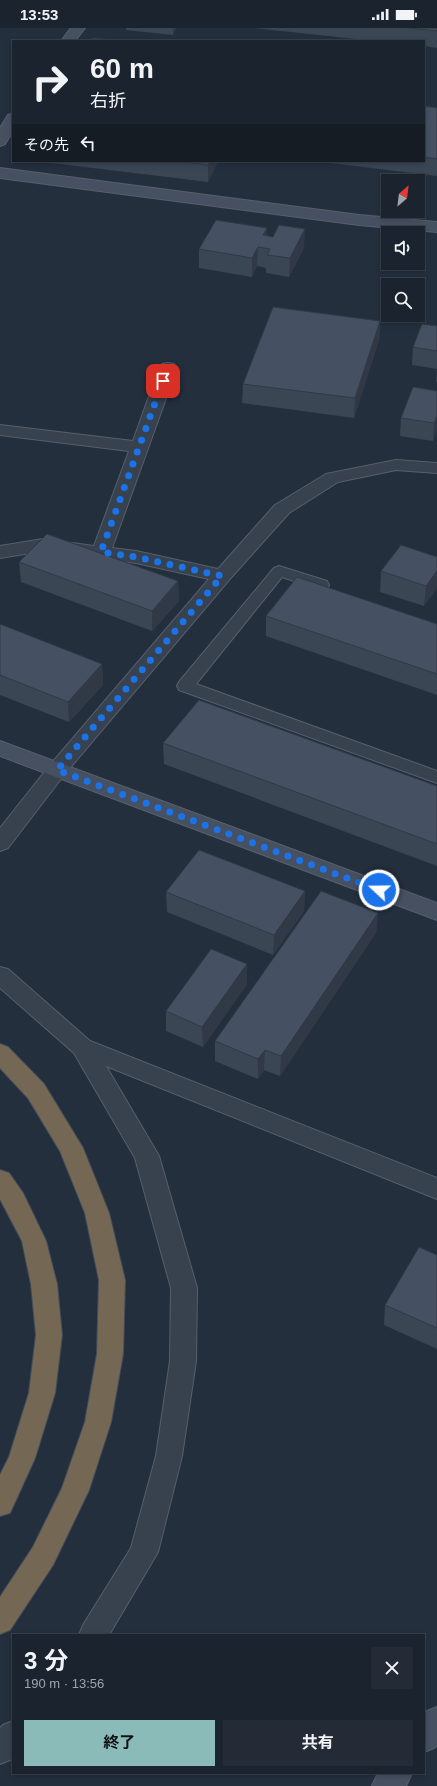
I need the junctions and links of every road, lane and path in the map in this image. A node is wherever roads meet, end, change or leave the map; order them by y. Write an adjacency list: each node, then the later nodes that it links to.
1 (78, 28): 2 (street)
2 (69, 40)
3 (12, 120): 4 (street)
4 (0, 141)
5 (0, 173): 6 (street)
6 (437, 227)
7 (168, 368): 9 (street)
8 (0, 430): 9 (street)
9 (139, 447): 12 (street)
10 (437, 468): 13 (street)
11 (0, 552): 12 (street)
12 (101, 552): 13 (street)
13 (222, 576): 16 (street)
14 (339, 591): 17 (lane)
15 (0, 748): 16 (street)
16 (57, 770): 18 (street); 19 (street)
17 (437, 777)
18 (0, 843)
19 (437, 912)
20 (0, 975): 21 (street)
21 (82, 1047): 24 (street); 27 (street)
22 (0, 1053): 26 (highway)
23 (0, 1180): 25 (highway)
24 (437, 1189)
25 (0, 1504)
26 (0, 1621)
27 (94, 1634)
28 (437, 1721): 30 (street)
29 (12, 1736): 31 (street)
30 (425, 1737)
31 (0, 1750)
32 (396, 1774): 33 (street)
33 (387, 1786)

